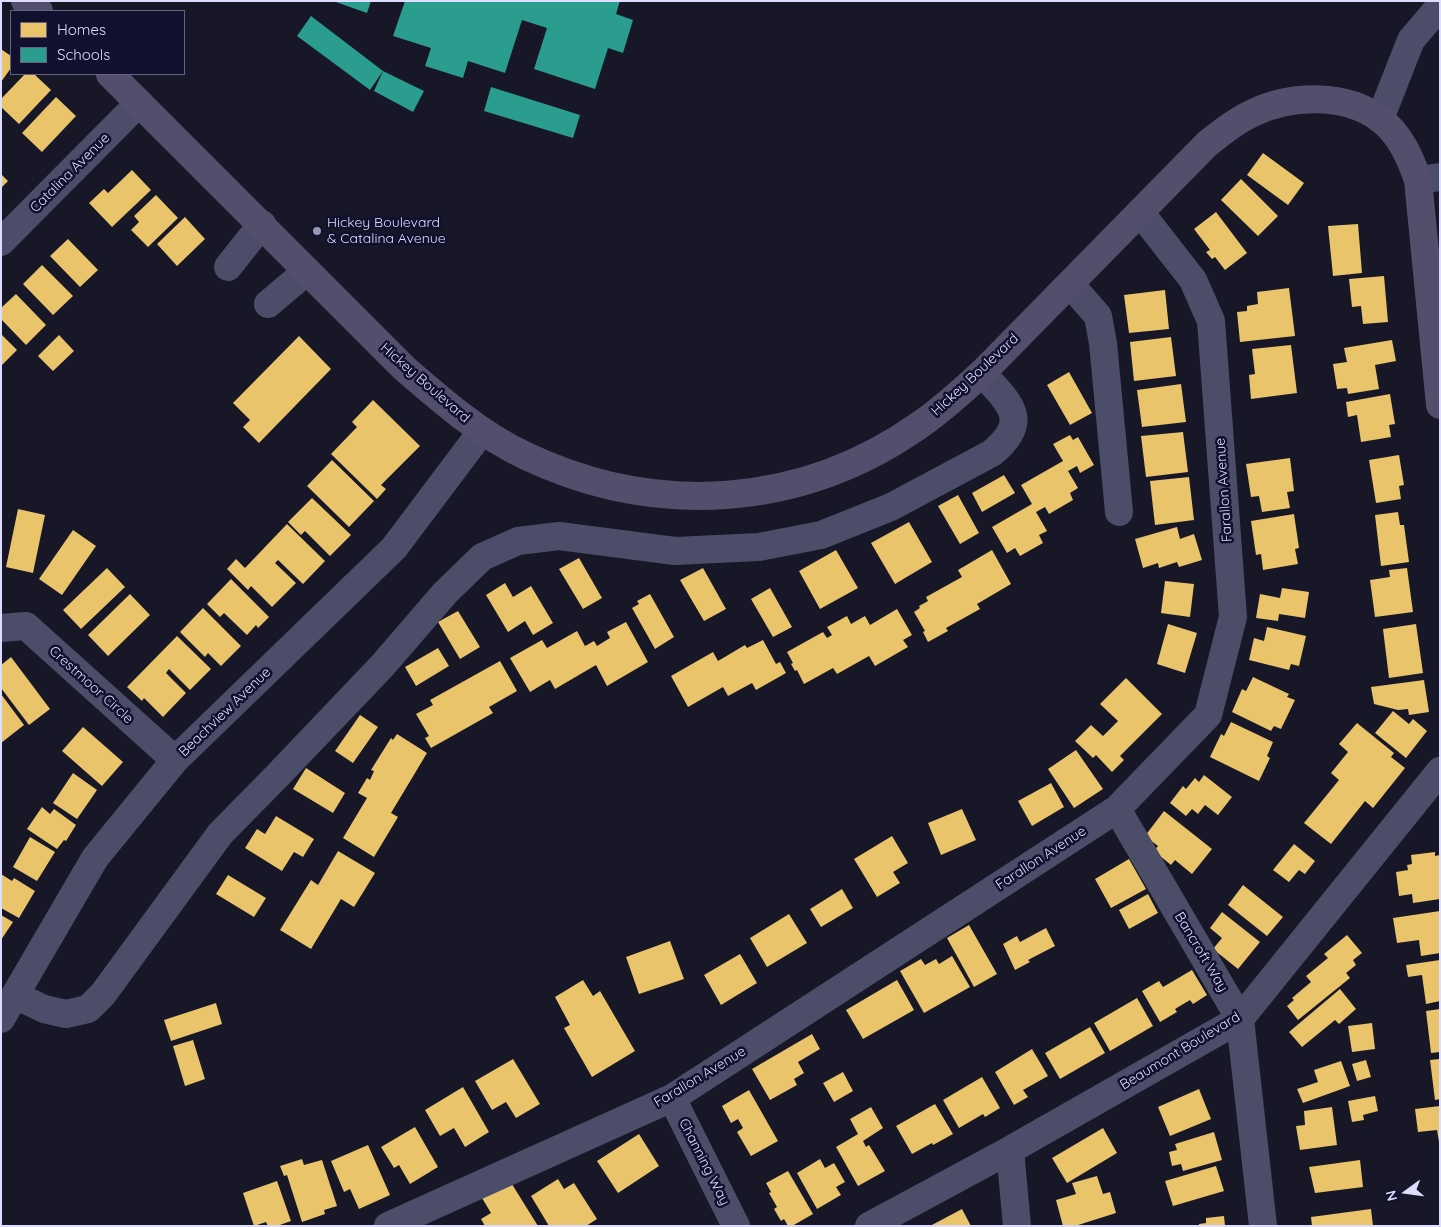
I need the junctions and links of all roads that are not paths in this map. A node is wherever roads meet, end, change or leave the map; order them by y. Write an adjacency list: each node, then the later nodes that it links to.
1 (25, 1): 3 (main road)
2 (1440, 6): 6 (street)
3 (38, 10)
4 (111, 75): 5 (main road, Hickey Boulevard)
5 (139, 103): 9 (main road, Hickey Boulevard); 10 (street, Catalina Avenue)
6 (1380, 119): 7 (main road, Hickey Boulevard); 8 (main road, Hickey Boulevard)
7 (1429, 178): 16 (main road, Hickey Boulevard)
8 (1140, 212): 13 (main road, Hickey Boulevard); 22 (street, Farallon Avenue)
9 (262, 224): 11 (street); 12 (main road, Hickey Boulevard)
10 (1, 242)
11 (228, 267)
12 (307, 271): 14 (street); 17 (main road, Hickey Boulevard)
13 (1070, 284): 15 (main road, Hickey Boulevard); 18 (street)
14 (268, 304)
15 (982, 373): 17 (main road, Hickey Boulevard); 23 (street)
16 (1440, 405)
17 (482, 431): 20 (street, Beachview Avenue)
18 (1118, 512)
19 (1, 628): 20 (street, Crestmoor Circle)
20 (175, 760): 23 (street, Beachview Avenue)
21 (1440, 771): 25 (street, Beaumont Boulevard)
22 (1117, 809): 25 (street, Bancroft Way); 26 (street, Farallon Avenue)
23 (15, 995): 24 (street, Beachview Avenue)
24 (1, 1019)
25 (1240, 1019): 27 (street, Beaumont Boulevard); 32 (street, Bancroft Way)
26 (672, 1098): 28 (street, Farallon Avenue); 29 (street, Channing Way)
27 (1010, 1150): 30 (street, Beaumont Boulevard); 31 (street)
28 (388, 1226)
29 (736, 1226)
30 (869, 1226)
31 (1017, 1226)
32 (1264, 1226)

